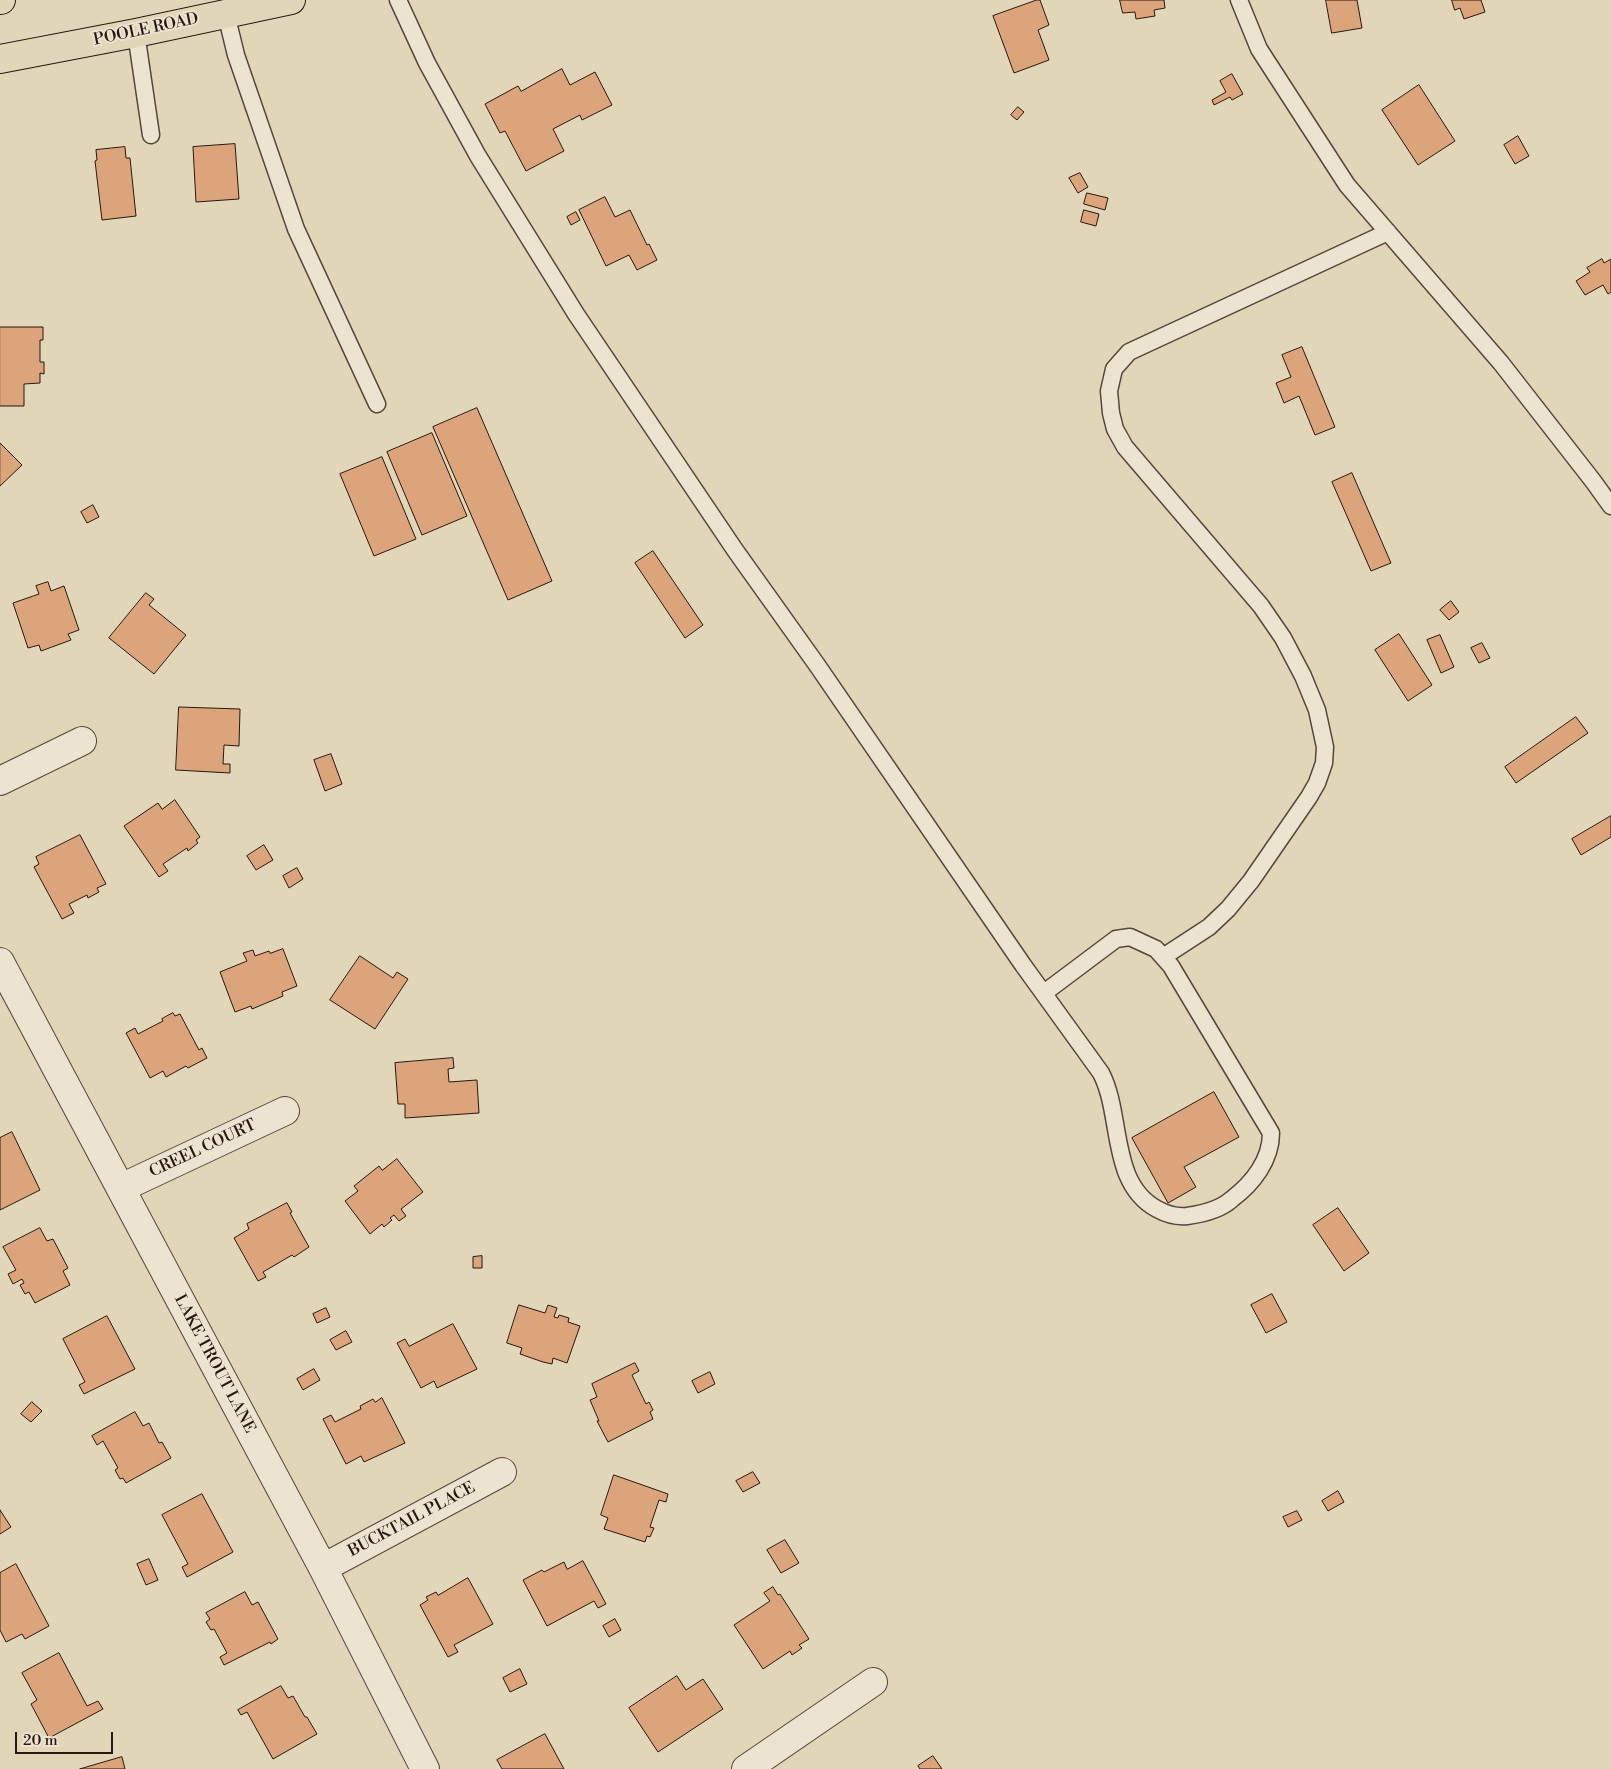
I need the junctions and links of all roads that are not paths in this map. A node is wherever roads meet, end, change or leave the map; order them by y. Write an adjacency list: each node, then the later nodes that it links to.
1 (291, 0): 4 (main road, POOLE ROAD)
2 (398, 0): 15 (lane)
3 (1239, 0): 8 (lane)
4 (226, 14): 5 (main road, POOLE ROAD); 9 (lane)
5 (136, 33): 6 (main road, POOLE ROAD); 7 (lane)
6 (0, 59)
7 (152, 135)
8 (1388, 232): 10 (lane); 13 (lane)
9 (377, 404)
10 (1611, 506)
11 (82, 741): 12 (street)
12 (0, 781)
13 (1164, 957): 15 (lane); 15 (lane)
14 (0, 962): 17 (street, LAKE TROUT LANE)
15 (1044, 993)
16 (285, 1110): 17 (street, CREEL COURT)
17 (121, 1188): 19 (street, LAKE TROUT LANE)
18 (502, 1472): 19 (street, BUCKTAIL PLACE)
19 (323, 1568): 21 (street, LAKE TROUT LANE)
20 (873, 1682): 22 (street)
21 (425, 1769)
22 (746, 1769)

